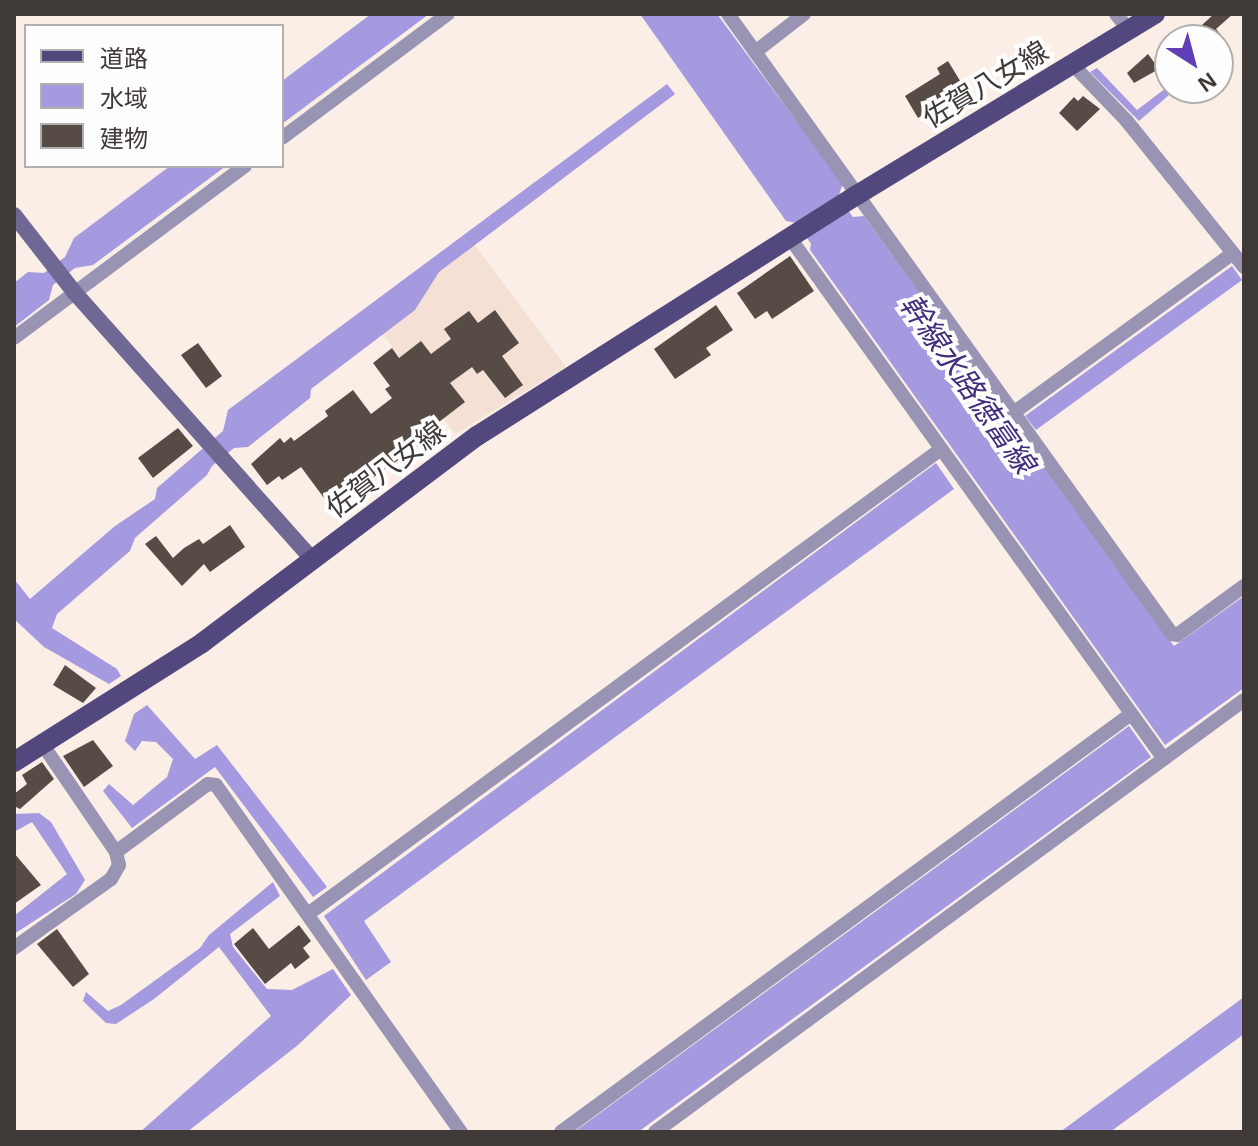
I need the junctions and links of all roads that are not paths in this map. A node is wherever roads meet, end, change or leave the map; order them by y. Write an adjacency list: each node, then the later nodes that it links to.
1 (448, 14): 8 (street)
2 (728, 14): 6 (street)
3 (804, 14): 6 (street)
4 (1155, 14): 5 (main road, 佐賀八女線)
5 (1123, 22): 7 (main road, 佐賀八女線)
6 (755, 52): 10 (street)
7 (1073, 65): 10 (main road, 佐賀八女線); 13 (street)
8 (284, 137)
9 (242, 168): 15 (street)
10 (851, 199): 12 (main road, 佐賀八女線); 17 (street)
11 (14, 215): 15 (street)
12 (794, 235): 18 (street); 19 (main road, 佐賀八女線)
13 (1233, 253): 14 (street); 17 (street)
14 (1244, 267)
15 (72, 288): 16 (street); 19 (street)
16 (14, 338)
17 (1013, 413): 20 (street)
18 (941, 449): 22 (street); 27 (street)
19 (313, 560): 23 (main road, 佐賀八女線)
20 (1244, 586)
21 (1244, 700): 24 (street)
22 (1131, 714): 24 (street); 30 (street)
23 (43, 745): 25 (main road, 佐賀八女線); 26 (street)
24 (1164, 759): 31 (street)
25 (14, 762)
26 (116, 852): 27 (street); 28 (street)
27 (308, 914): 29 (street)
28 (14, 948)
29 (461, 1132)
30 (561, 1132)
31 (655, 1132)

